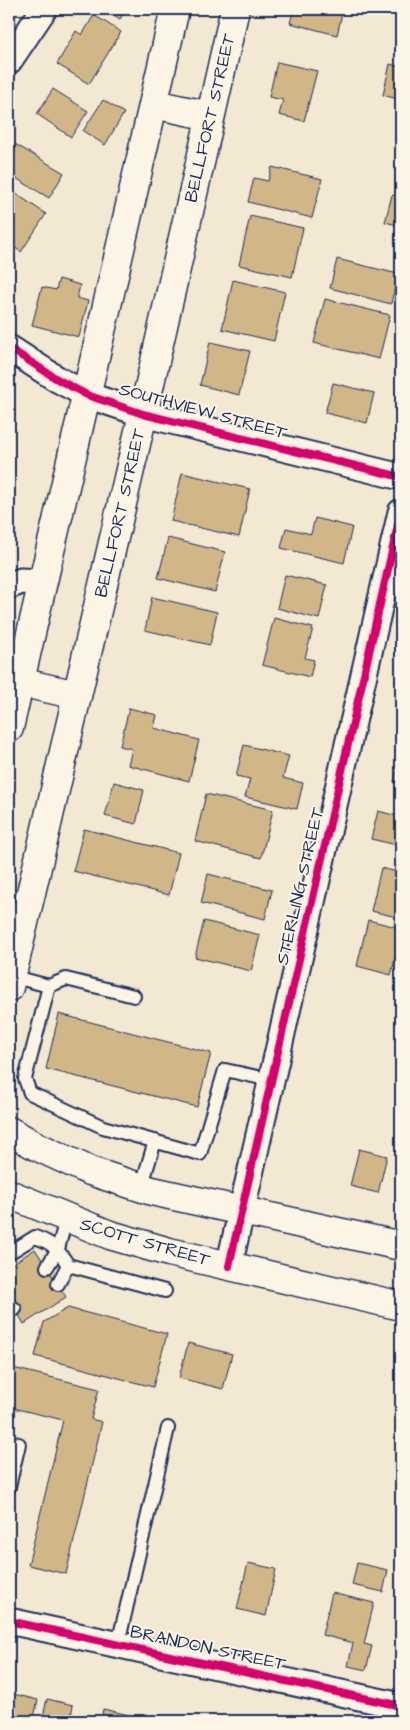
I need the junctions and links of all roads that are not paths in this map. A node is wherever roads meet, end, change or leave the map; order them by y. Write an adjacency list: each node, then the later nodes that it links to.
1 (44, 9): 4 (street)
2 (175, 9): 5 (main road)
3 (235, 9): 6 (main road, BELLFORT STREET)
4 (9, 61)
5 (154, 104): 6 (main road); 8 (main road)
6 (210, 116): 9 (main road, BELLFORT STREET)
7 (9, 348): 8 (street, SOUTHVIEW STREET)
8 (87, 394): 9 (street, SOUTHVIEW STREET); 12 (main road)
9 (143, 414): 10 (street, SOUTHVIEW STREET); 15 (main road, BELLFORT STREET)
10 (401, 476)
11 (401, 512): 20 (street, STERLING STREET)
12 (41, 582): 13 (street); 14 (main road)
13 (9, 586)
14 (19, 682): 15 (main road); 16 (main road)
15 (77, 695): 17 (main road, BELLFORT STREET)
16 (9, 728)
17 (10, 982): 18 (lane)
18 (49, 986): 19 (lane); 22 (lane)
19 (134, 996)
20 (271, 1080): 22 (lane); 25 (street, STERLING STREET)
21 (9, 1131): 23 (main road)
22 (155, 1141): 23 (lane)
23 (141, 1188): 25 (main road)
24 (9, 1194): 26 (main road, SCOTT STREET)
25 (241, 1210): 27 (main road); 31 (street, STERLING STREET)
26 (66, 1219): 28 (lane); 31 (main road, SCOTT STREET)
27 (401, 1246)
28 (58, 1249): 29 (lane); 30 (lane); 32 (lane)
29 (9, 1253)
30 (68, 1266): 33 (lane); 34 (lane)
31 (229, 1266): 35 (main road, SCOTT STREET)
32 (47, 1267)
33 (58, 1284)
34 (165, 1291)
35 (401, 1306)
36 (168, 1428): 40 (lane)
37 (9, 1442): 38 (lane)
38 (9, 1487)
39 (9, 1621): 40 (street, BRANDON STREET)
40 (118, 1644): 41 (street, BRANDON STREET)
41 (401, 1706)

